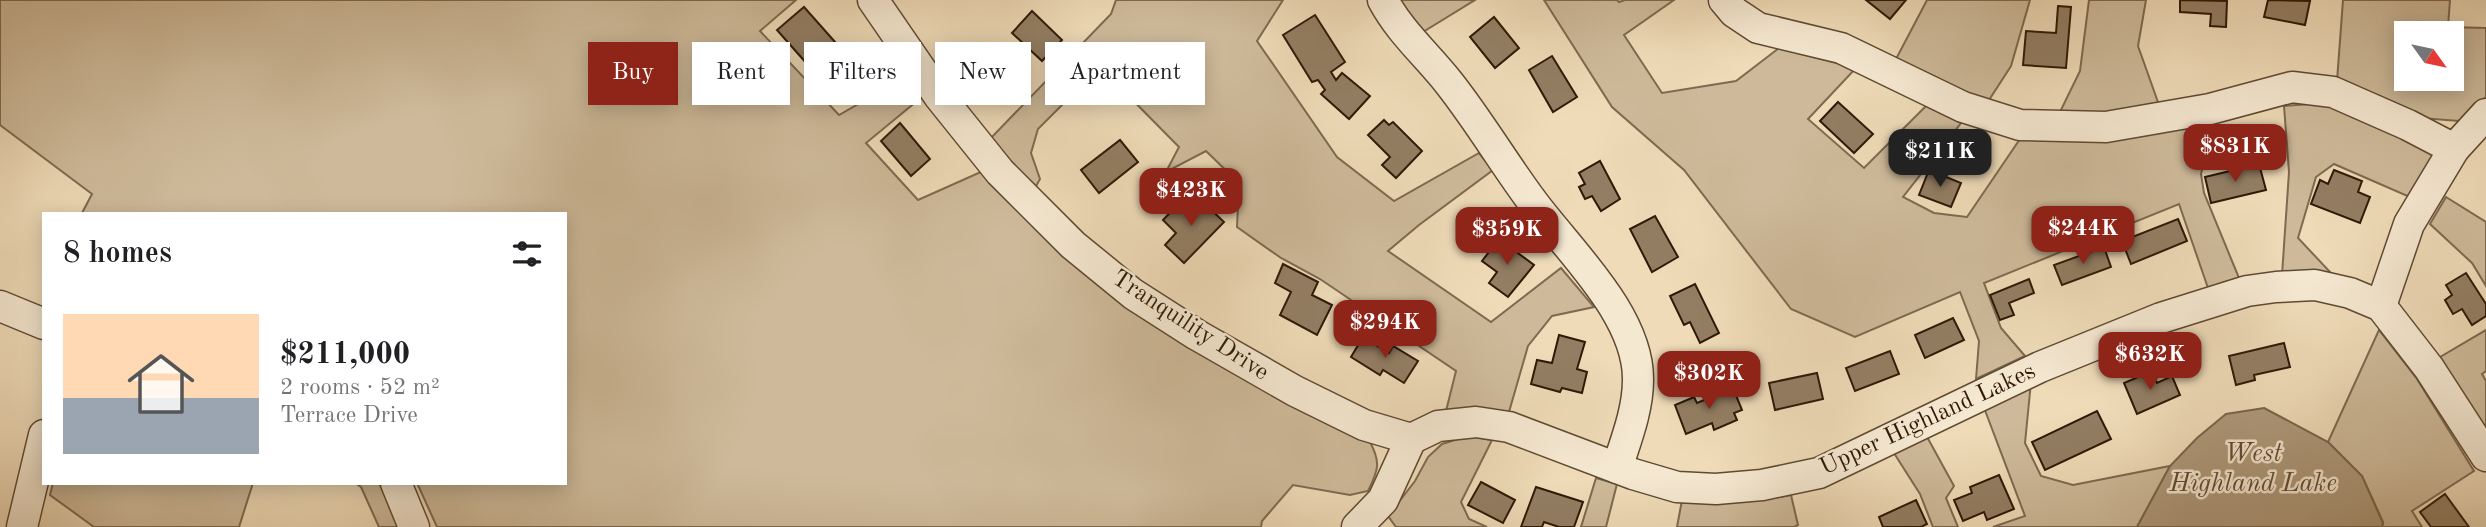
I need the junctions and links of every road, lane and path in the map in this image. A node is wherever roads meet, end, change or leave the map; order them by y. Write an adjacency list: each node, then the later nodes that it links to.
1 (873, 0): 9 (street, Tranquility Drive)
2 (1383, 0): 12 (street)
3 (1724, 0): 5 (street)
4 (2486, 114): 5 (street)
5 (2454, 149): 7 (street)
6 (0, 306): 8 (street)
7 (2381, 306): 11 (street); 12 (street, Upper Highland Lakes)
8 (42, 323)
9 (1411, 439): 12 (street, Upper Highland Lakes); 16 (street)
10 (42, 443): 14 (street)
11 (2486, 456)
12 (1618, 468)
13 (397, 485): 15 (street)
14 (22, 527)
15 (414, 527)
16 (1357, 527)

